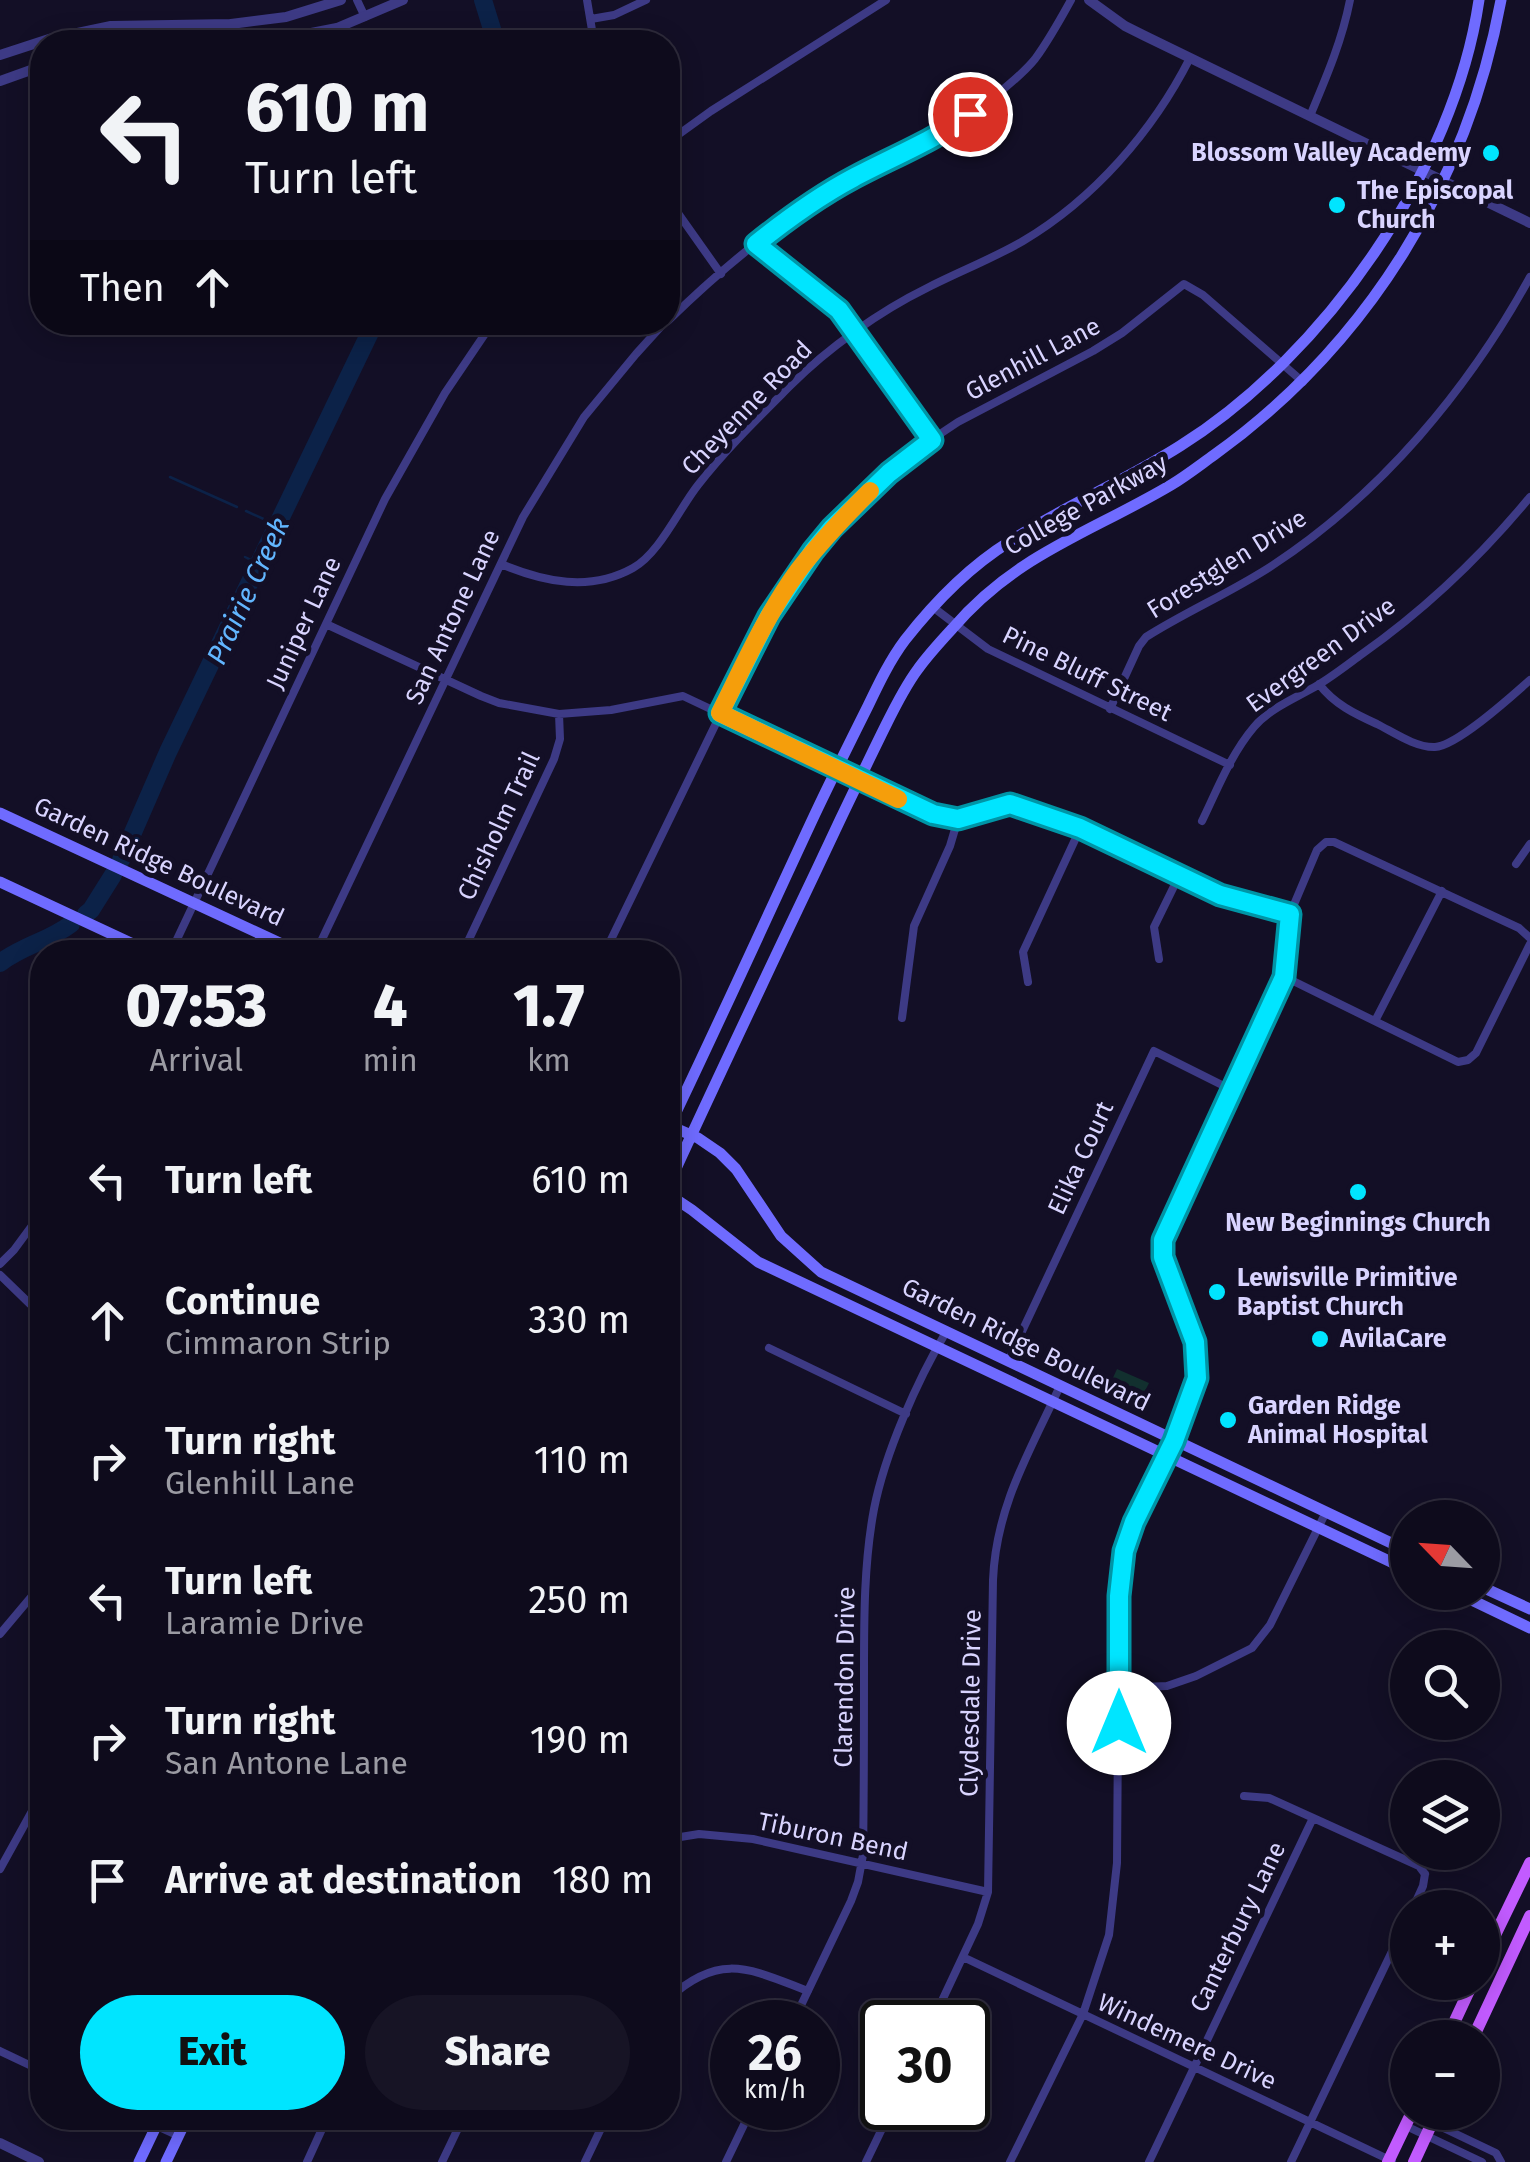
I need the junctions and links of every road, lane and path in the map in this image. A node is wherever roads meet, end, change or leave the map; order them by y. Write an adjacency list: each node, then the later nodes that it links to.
1 (342, 0): 14 (street)
2 (358, 0): 12 (street)
3 (403, 0): 12 (street)
4 (587, 0): 13 (street)
5 (646, 0): 13 (street)
6 (886, 0): 25 (street)
7 (1071, 0): 30 (street, San Antone Lane)
8 (1090, 0): 21 (street)
9 (1350, 0): 24 (street)
10 (1479, 0): 26 (main road, College Parkway)
11 (1500, 0): 27 (main road, College Parkway)
12 (365, 17): 17 (street)
13 (592, 19): 18 (street)
14 (231, 24): 15 (street); 16 (street)
15 (92, 30)
16 (232, 30)
17 (327, 30)
18 (593, 30)
19 (30, 45): 20 (street)
20 (0, 55)
21 (1190, 58): 24 (street); 34 (street, Cheyenne Road)
22 (30, 70): 23 (street)
23 (0, 81)
24 (1310, 116): 26 (street)
25 (680, 133)
26 (1422, 170): 27 (street); 37 (main road, College Parkway)
27 (1442, 180): 29 (street); 38 (main road, College Parkway)
28 (680, 216): 31 (street)
29 (1530, 223)
30 (756, 244): 31 (street, San Antone Lane); 34 (street)
31 (721, 274): 33 (street, San Antone Lane)
32 (1530, 277): 48 (street, Forestglen Drive)
33 (680, 308)
34 (856, 333): 39 (street); 41 (street, Cheyenne Road)
35 (485, 335): 43 (street, Juniper Lane)
36 (654, 335): 41 (street, San Antone Lane)
37 (1284, 365): 38 (street, Glenhill Lane); 39 (street, Glenhill Lane); 42 (main road, College Parkway)
38 (1303, 382): 44 (main road, College Parkway)
39 (932, 440): 49 (street, Glenhill Lane)
40 (1530, 497): 47 (street, Evergreen Drive)
41 (501, 564): 45 (street, San Antone Lane)
42 (934, 608): 44 (street, Pine Bluff Street); 52 (main road, College Parkway)
43 (326, 624): 45 (street); 63 (street, Juniper Lane)
44 (955, 625): 48 (street, Pine Bluff Street); 53 (main road, College Parkway)
45 (446, 680): 50 (street); 68 (street, San Antone Lane)
46 (1530, 680): 47 (street)
47 (1320, 684): 51 (street, Evergreen Drive)
48 (1110, 708): 51 (street, Pine Bluff Street)
49 (720, 713): 50 (street); 52 (street); 70 (street, Glenhill Lane)
50 (559, 714): 69 (street, Chisholm Trail)
51 (1230, 765): 56 (street, Evergreen Drive)
52 (836, 770): 53 (street); 78 (main road, College Parkway)
53 (859, 780): 55 (street); 80 (main road, College Parkway)
54 (0, 813): 63 (main road, Garden Ridge Boulevard)
55 (958, 819): 57 (street); 75 (street)
56 (1202, 822)
57 (1080, 828): 60 (street); 74 (street)
58 (1530, 844): 59 (street)
59 (1516, 864)
60 (1179, 876): 64 (street); 72 (street)
61 (0, 882): 65 (main road)
62 (1442, 891): 64 (street); 71 (street); 76 (street)
63 (194, 904): 66 (street, Juniper Lane); 67 (main road, Garden Ridge Boulevard)
64 (1290, 914): 73 (street)
65 (124, 940)
66 (178, 940)
67 (272, 940)
68 (322, 940)
69 (469, 940)
70 (611, 940)
71 (1530, 941): 76 (street)
72 (1159, 958)
73 (1284, 977): 76 (street); 77 (street)
74 (1028, 982)
75 (902, 1018)
76 (1375, 1021)
77 (1232, 1090): 90 (street, Elika Court); 94 (street)
78 (680, 1101)
79 (680, 1131): 80 (main road, Garden Ridge Boulevard)
80 (691, 1136): 81 (main road, College Parkway); 87 (main road, Garden Ridge Boulevard)
81 (680, 1160)
82 (680, 1202): 89 (main road)
83 (30, 1227): 84 (street)
84 (0, 1264)
85 (0, 1275): 86 (street)
86 (30, 1304)
87 (946, 1332): 89 (street, Clarendon Drive); 90 (main road, Garden Ridge Boulevard)
88 (769, 1348): 93 (street)
89 (937, 1348): 92 (main road); 93 (street, Clarendon Drive)
90 (1008, 1361): 91 (main road, Garden Ridge Boulevard)
91 (1060, 1386): 92 (street, Clydesdale Drive); 94 (main road, Garden Ridge Boulevard)
92 (1052, 1403): 95 (main road); 117 (street, Clydesdale Drive)
93 (906, 1414): 111 (street, Clarendon Drive)
94 (1174, 1441): 95 (street); 96 (main road, Garden Ridge Boulevard)
95 (1166, 1457): 97 (main road); 106 (street)
96 (1326, 1512): 97 (street); 98 (main road, Garden Ridge Boulevard)
97 (1318, 1528): 99 (main road); 106 (street)
98 (1390, 1542)
99 (1390, 1562)
100 (1500, 1595): 102 (main road)
101 (30, 1598): 105 (street)
102 (1530, 1609)
103 (1493, 1610): 104 (main road)
104 (1530, 1628)
105 (0, 1634)
106 (1119, 1688): 128 (street)
107 (1244, 1796): 109 (street)
108 (30, 1814): 113 (street)
109 (1313, 1818): 115 (street); 132 (street, Canterbury Lane)
110 (680, 1837): 111 (street, Tiburon Bend)
111 (862, 1863): 117 (street, Tiburon Bend); 125 (street, Clarendon Drive)
112 (1530, 1863): 119 (main road)
113 (0, 1869)
114 (1429, 1870): 115 (street)
115 (1425, 1874): 116 (street)
116 (1421, 1890)
117 (988, 1892): 121 (street, Clydesdale Drive)
118 (1530, 1916): 123 (main road)
119 (1500, 1926)
120 (1390, 1955): 133 (street)
121 (963, 1957): 127 (street, Clydesdale Drive); 128 (street, Windemere Drive)
122 (1500, 1959): 123 (main road)
123 (1508, 1960): 129 (main road)
124 (680, 1990): 125 (street)
125 (808, 1992): 126 (street, Clarendon Drive)
126 (804, 2000)
127 (942, 2000)
128 (1083, 2014): 132 (street, Windemere Drive); 158 (street)
129 (1481, 2020)
130 (0, 2051): 131 (street)
131 (30, 2065)
132 (1194, 2067): 133 (street, Windemere Drive); 159 (street, Canterbury Lane)
133 (1310, 2122): 149 (street, Windemere Drive); 160 (street)
134 (154, 2130): 151 (main road)
135 (171, 2130): 147 (street)
136 (182, 2130): 147 (main road)
137 (322, 2130): 153 (street)
138 (457, 2130): 154 (street)
139 (600, 2130): 155 (street)
140 (741, 2130): 156 (street)
141 (881, 2130): 157 (street)
142 (1404, 2130): 149 (main road)
143 (1422, 2130): 146 (street)
144 (1428, 2130): 146 (main road)
145 (1456, 2130): 162 (street)
146 (1426, 2135): 161 (main road); 162 (street)
147 (179, 2136): 152 (main road)
148 (0, 2144): 150 (street)
149 (1390, 2161)
150 (39, 2162)
151 (139, 2162)
152 (166, 2162)
153 (307, 2162)
154 (442, 2162)
155 (585, 2162)
156 (726, 2162)
157 (866, 2162)
158 (1010, 2162)
159 (1148, 2162)
160 (1291, 2162)
161 (1414, 2162)
162 (1493, 2162)

